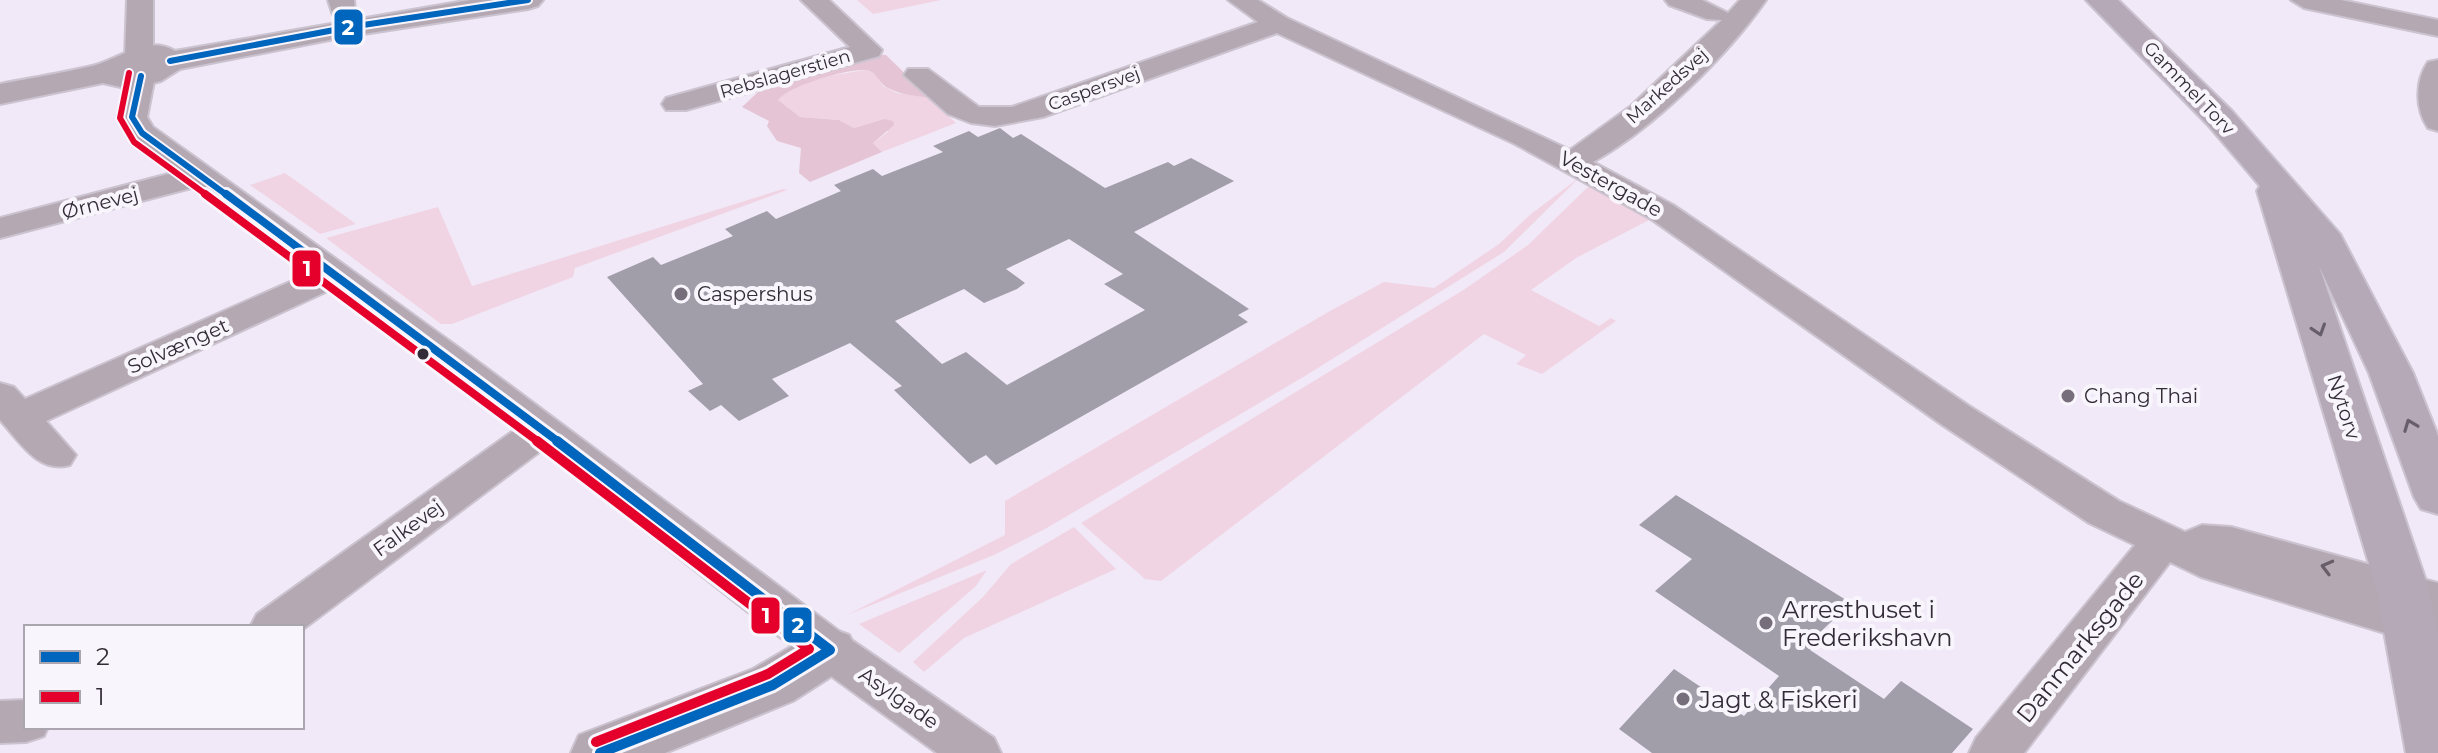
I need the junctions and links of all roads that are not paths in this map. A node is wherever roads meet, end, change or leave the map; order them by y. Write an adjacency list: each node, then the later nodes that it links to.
1 (140, 0): 12 (street)
2 (528, 0): 12 (street)
3 (814, 0): 16 (street, Rebslagerstien)
4 (1241, 0): 10 (street, Vestergade)
5 (1678, 0): 9 (street)
6 (1753, 0): 18 (street, Markedsvej)
7 (2101, 0): 21 (main road, Gammel Torv)
8 (2304, 0): 11 (street)
9 (1716, 14)
10 (1278, 24): 14 (street, Caspersvej); 18 (street, Vestergade)
11 (2438, 28)
12 (140, 67): 15 (street); 19 (street, Asylgade)
13 (2438, 68): 17 (street)
14 (918, 75)
15 (0, 94)
16 (676, 104)
17 (2438, 122)
18 (1572, 161): 27 (street, Vestergade)
19 (199, 176): 20 (street, Ørnevej); 22 (street, Asylgade)
20 (0, 228)
21 (2302, 231): 26 (main road, one-way to 21); 28 (main road, Nytorv, one-way to 28)
22 (336, 274): 23 (street, Solvænget); 24 (street, Asylgade)
23 (10, 407): 25 (street, Solvænget)
24 (543, 429): 29 (street, Falkevej); 30 (street, Asylgade)
25 (56, 455)
26 (2438, 497)
27 (2164, 538): 28 (street); 35 (street, Danmarksgade)
28 (2422, 608): 36 (main road, Nytorv)
29 (276, 625)
30 (830, 650): 33 (street); 34 (street, Asylgade)
31 (24, 721): 32 (street)
32 (0, 722)
33 (600, 753)
34 (976, 753)
35 (1994, 753)
36 (2435, 753)

